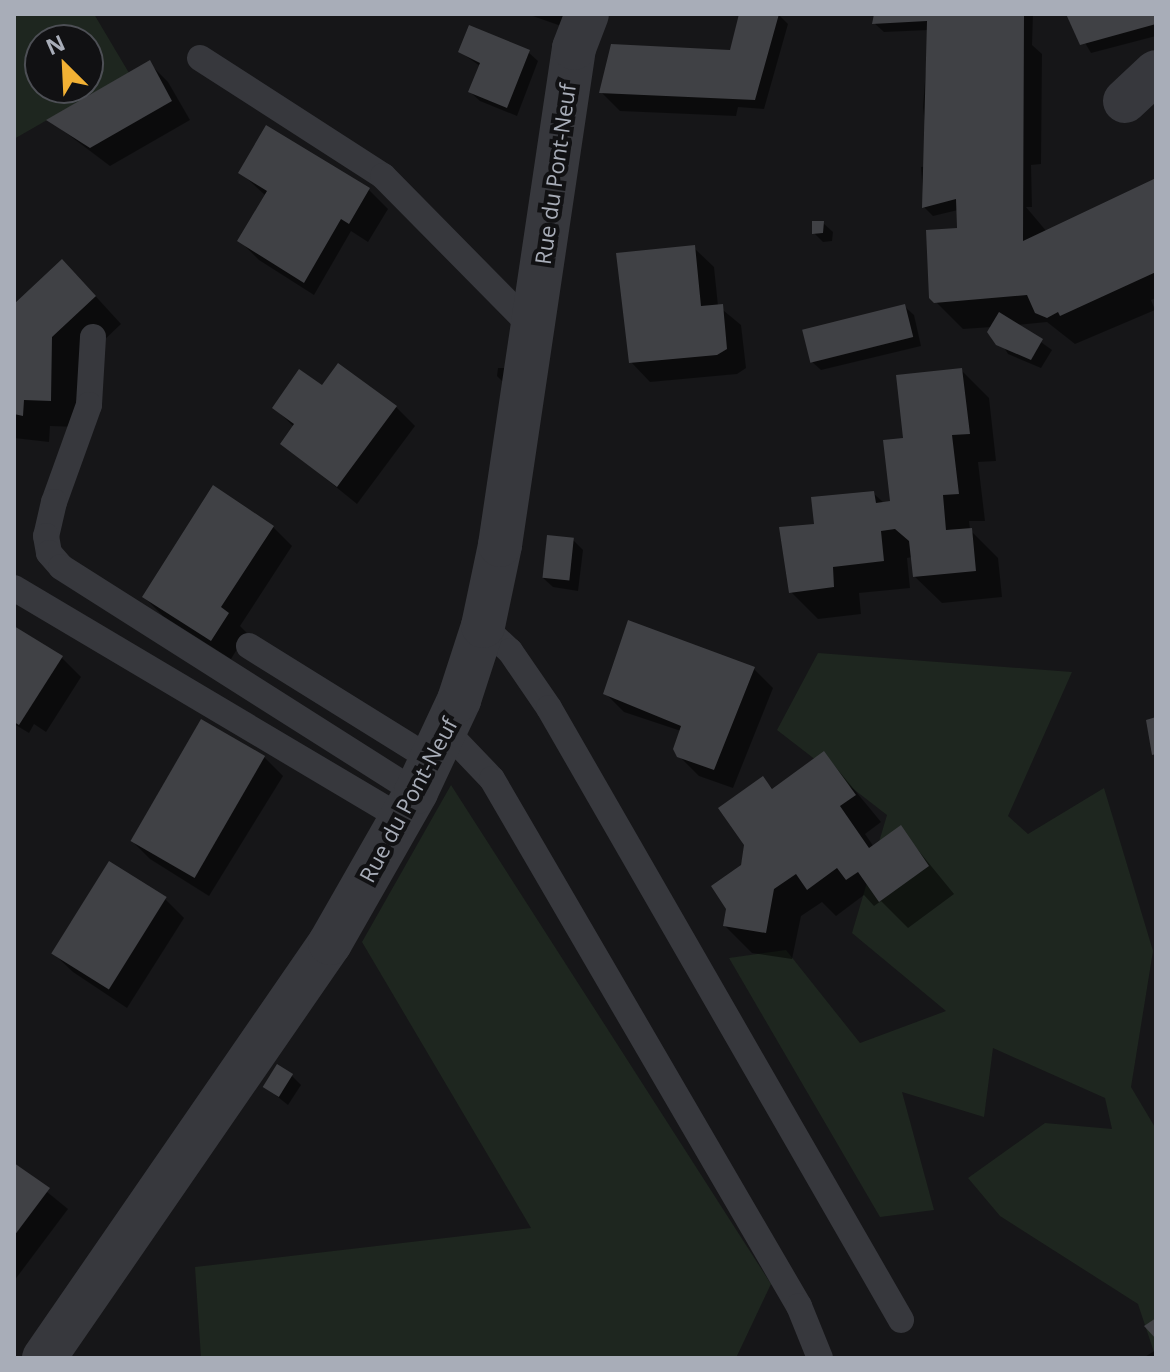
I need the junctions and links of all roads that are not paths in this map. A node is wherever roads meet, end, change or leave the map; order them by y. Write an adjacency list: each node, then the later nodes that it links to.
1 (580, 31): 3 (street, Rue du Pont-Neuf)
2 (200, 58): 3 (lane)
3 (533, 328): 6 (street, Rue du Pont-Neuf)
4 (93, 337): 8 (lane)
5 (14, 588): 8 (lane)
6 (483, 626): 8 (street, Rue du Pont-Neuf); 9 (lane)
7 (249, 646): 8 (lane)
8 (424, 775): 10 (street, Rue du Pont-Neuf); 11 (lane)
9 (901, 1320)
10 (44, 1358)
11 (820, 1358)

